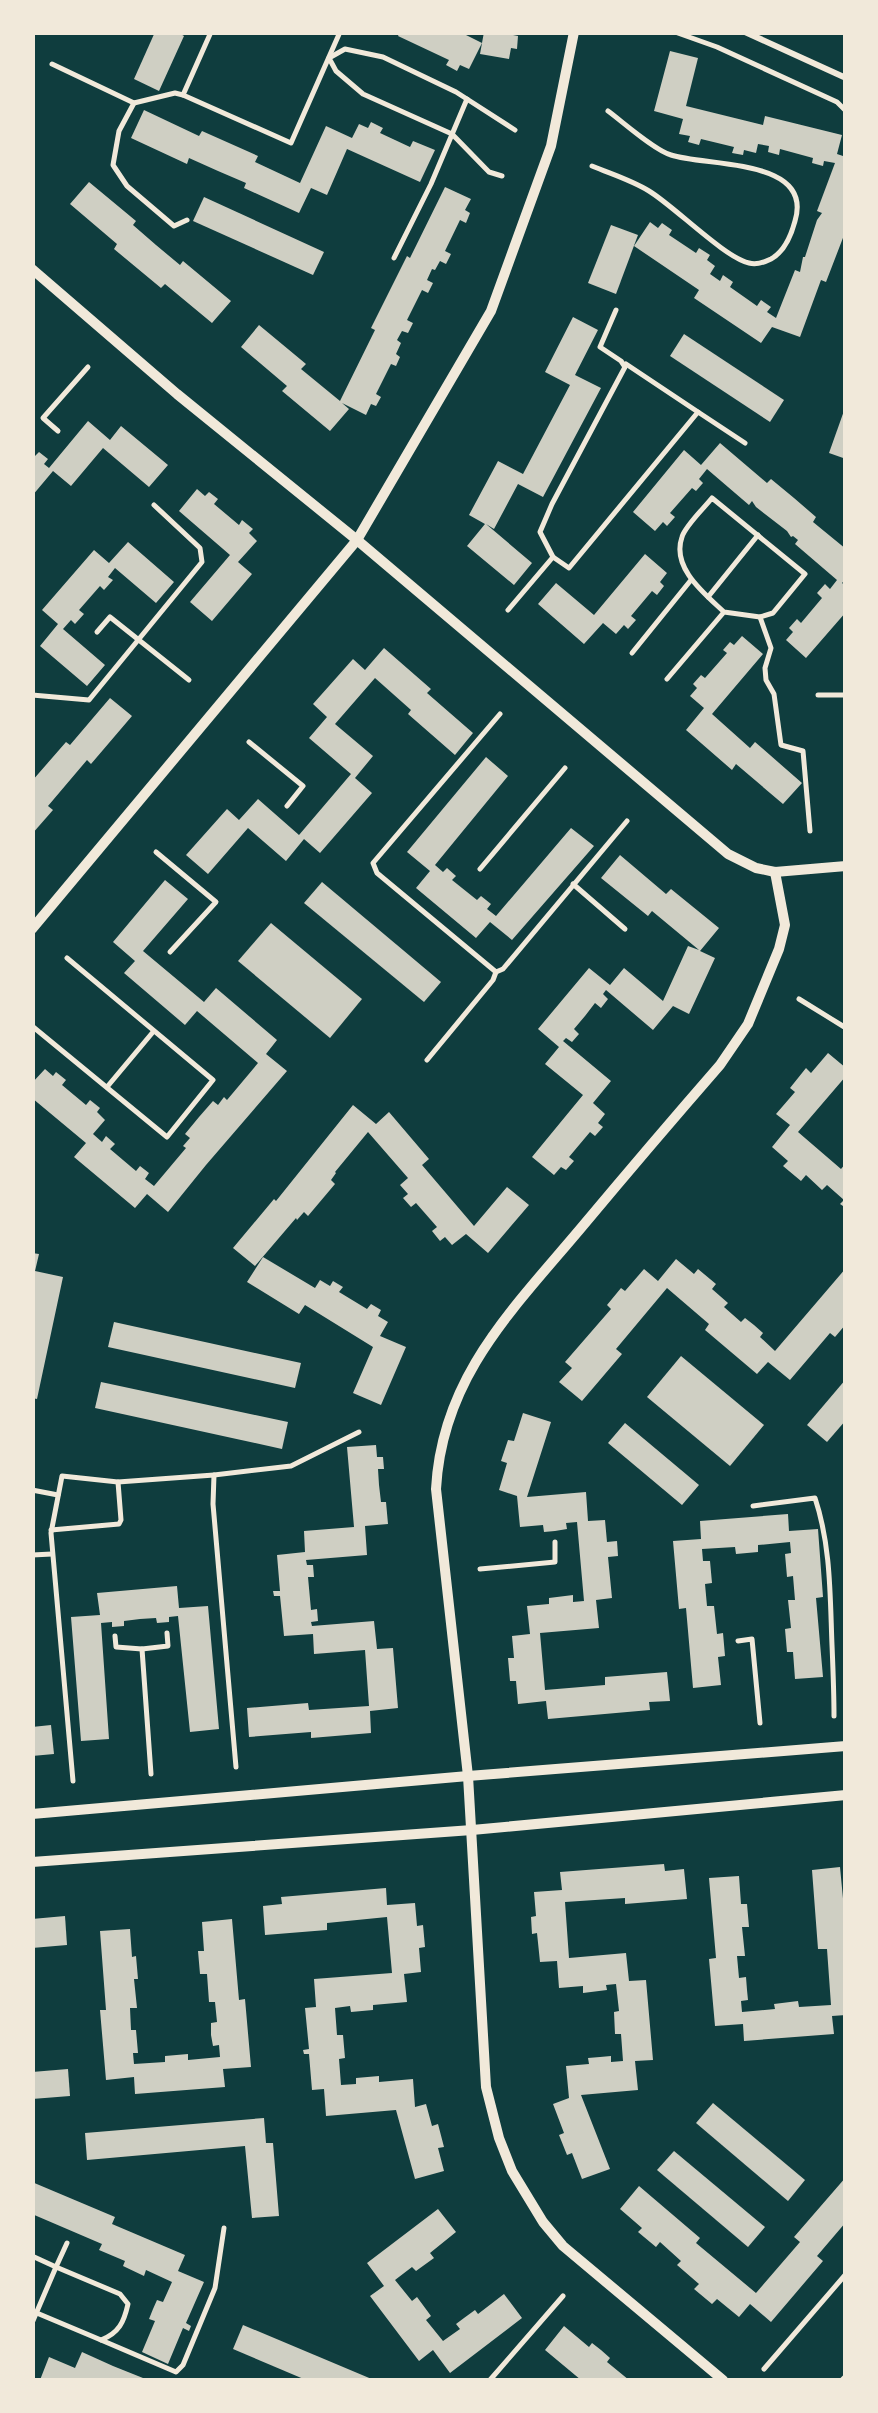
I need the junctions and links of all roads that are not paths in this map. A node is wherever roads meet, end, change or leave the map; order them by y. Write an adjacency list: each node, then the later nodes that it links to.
1 (574, 32): 5 (street)
2 (744, 32): 3 (lane)
3 (846, 78)
4 (32, 270): 5 (street)
5 (357, 540): 7 (street); 8 (street)
6 (846, 866): 7 (street)
7 (775, 872): 10 (street)
8 (32, 929)
9 (846, 1746): 10 (street)
10 (468, 1776): 12 (street); 13 (street)
11 (846, 1795): 13 (street)
12 (32, 1814)
13 (472, 1830): 14 (street); 15 (street)
14 (32, 1862)
15 (723, 2380)

